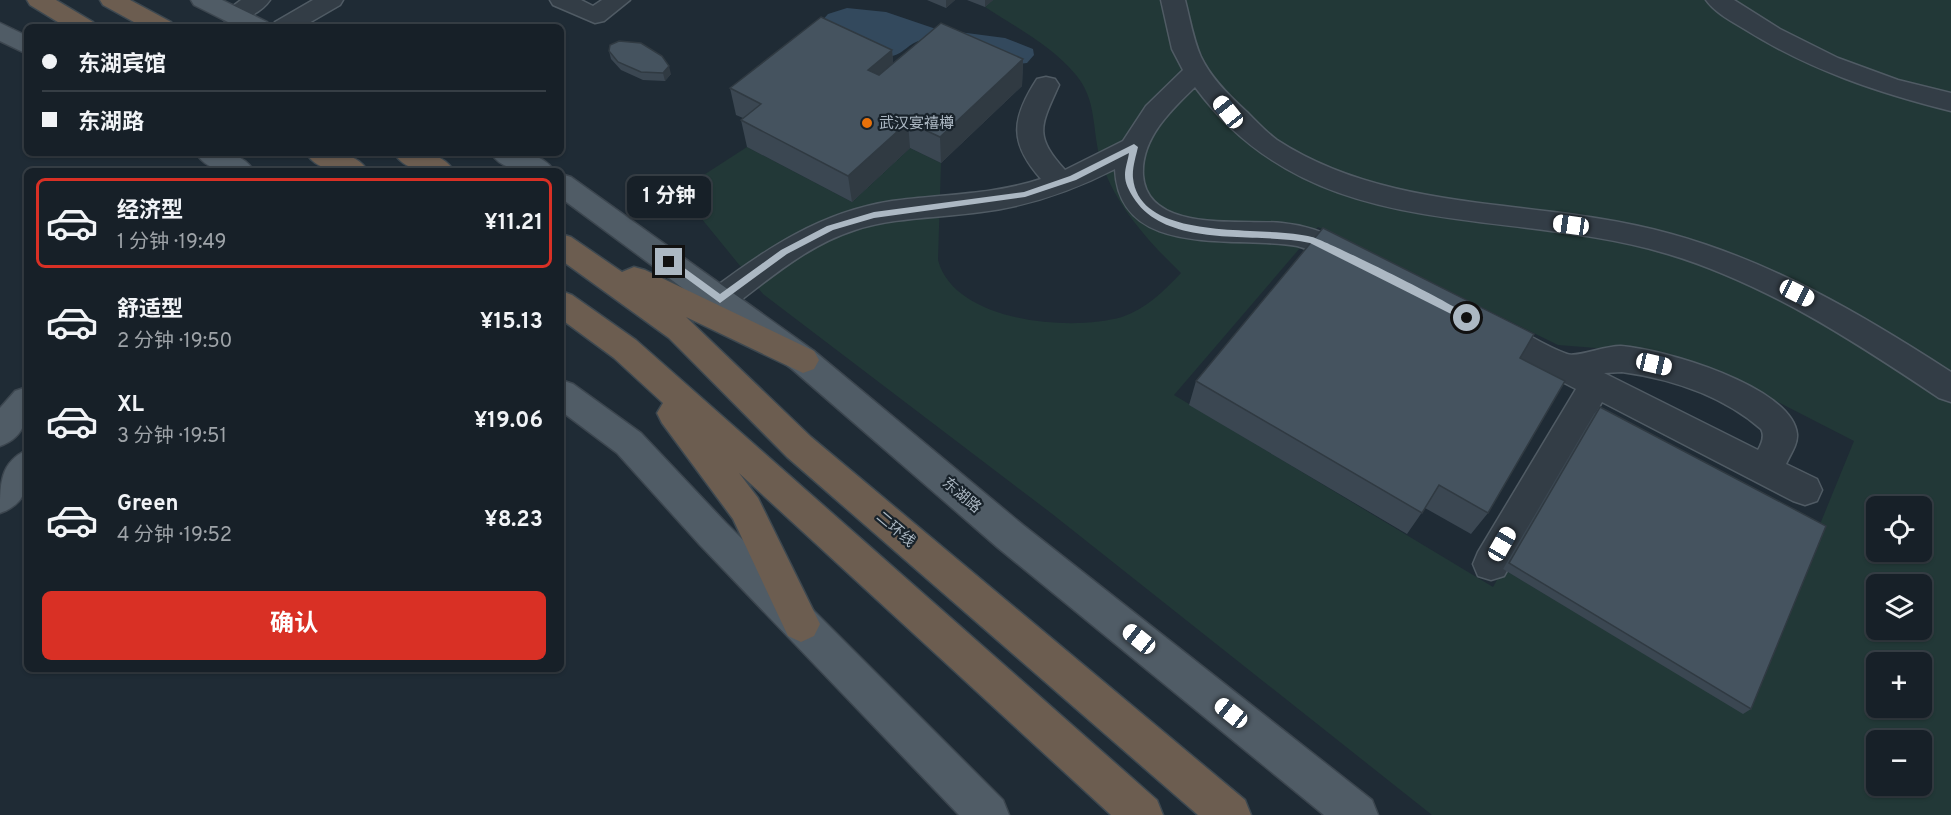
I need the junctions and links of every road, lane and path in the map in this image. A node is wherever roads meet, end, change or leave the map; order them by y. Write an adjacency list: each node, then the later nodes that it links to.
1 (39, 0): 11 (highway)
2 (111, 0): 12 (highway)
3 (204, 0): 10 (main road)
4 (258, 0): 10 (lane)
5 (331, 0): 14 (lane)
6 (562, 0): 7 (lane)
7 (618, 0)
8 (1173, 0): 17 (lane)
9 (1718, 0): 19 (lane)
10 (233, 15): 13 (main road)
11 (79, 24)
12 (156, 24)
13 (252, 24)
14 (289, 24)
15 (0, 31): 16 (main road)
16 (24, 44)
17 (1197, 71): 20 (lane); 38 (lane)
18 (1046, 85): 27 (lane)
19 (1951, 102)
20 (1134, 147): 27 (lane); 31 (lane)
21 (326, 156): 24 (highway)
22 (413, 156): 25 (highway)
23 (511, 156): 26 (main road)
24 (348, 168)
25 (435, 168)
26 (534, 168)
27 (1060, 183): 32 (lane)
28 (564, 186): 32 (main road, 东湖路)
29 (564, 244): 36 (highway)
30 (564, 245): 50 (highway, 二环线)
31 (1378, 273)
32 (720, 299): 36 (main road, 东湖路)
33 (564, 305): 35 (highway)
34 (1462, 315): 37 (lane)
35 (626, 349): 47 (highway); 49 (highway)
36 (803, 360): 51 (main road, 东湖路)
37 (1582, 376): 43 (lane); 43 (lane); 46 (lane)
38 (1951, 389)
39 (564, 395): 47 (main road)
40 (24, 404): 41 (main road)
41 (0, 432)
42 (24, 469): 45 (main road)
43 (1765, 470): 44 (lane)
44 (1805, 490)
45 (0, 498)
46 (1491, 564)
47 (801, 624): 48 (main road)
48 (988, 815)
49 (1142, 815)
50 (1230, 815)
51 (1357, 815)

